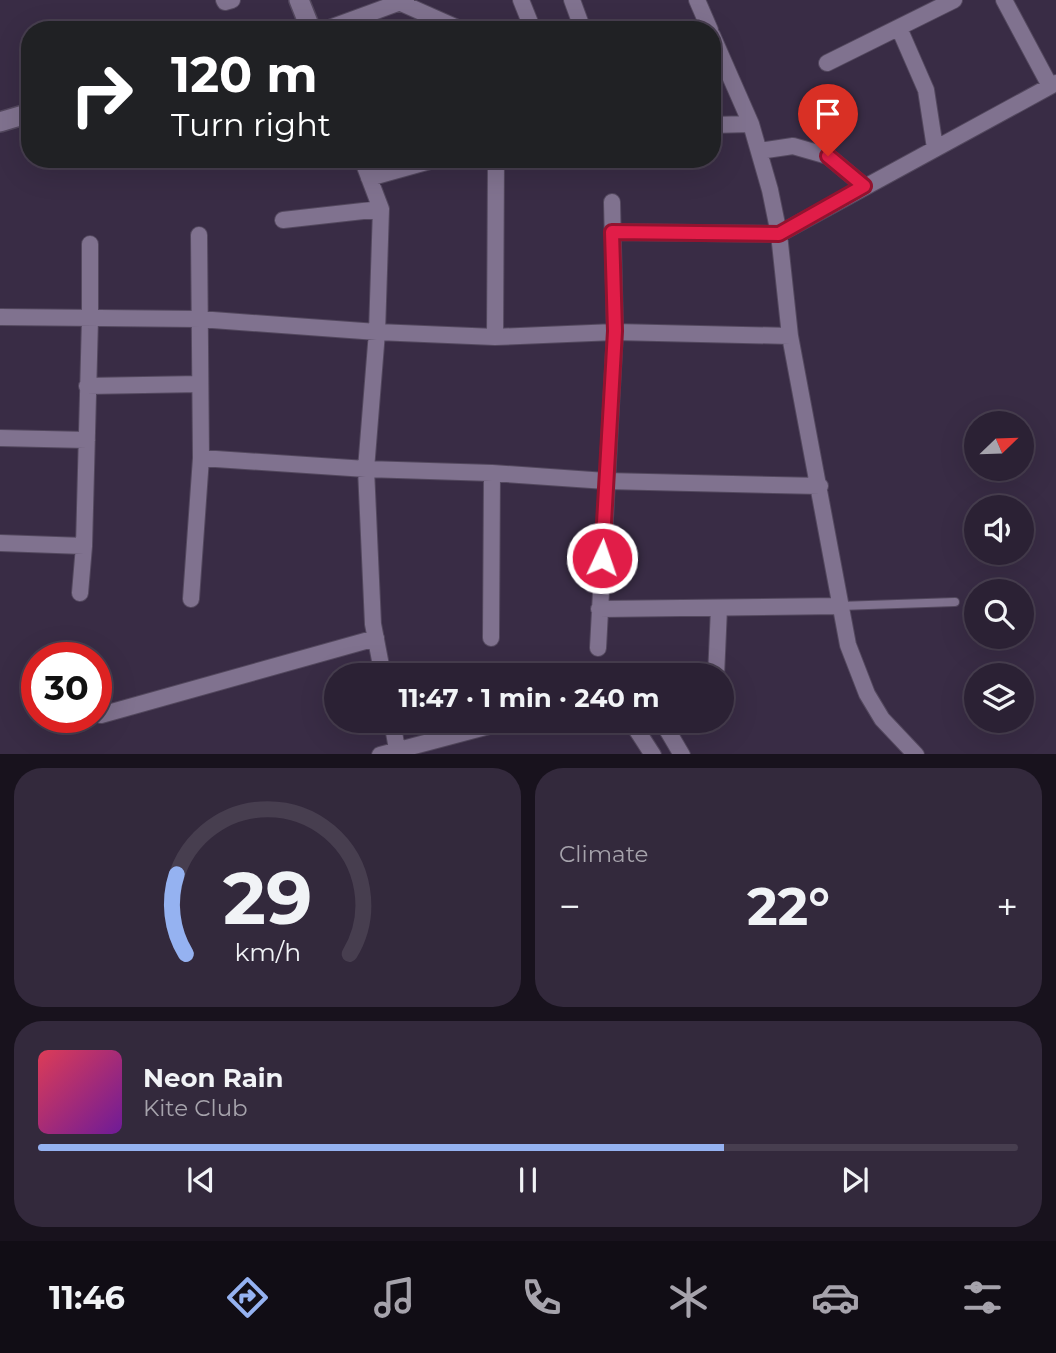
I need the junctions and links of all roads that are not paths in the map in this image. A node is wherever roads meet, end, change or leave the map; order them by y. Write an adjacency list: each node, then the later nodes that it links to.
1 (224, 0): 2 (street)
2 (232, 0)
3 (299, 0): 10 (street)
4 (521, 0): 13 (street)
5 (572, 0): 14 (street)
6 (698, 0): 15 (street)
7 (954, 0): 16 (street)
8 (1004, 0): 19 (street)
9 (404, 1): 11 (street); 12 (street)
10 (307, 21)
11 (349, 21)
12 (444, 21)
13 (529, 21)
14 (580, 21)
15 (706, 21)
16 (899, 28): 17 (street); 24 (street)
17 (827, 63)
18 (721, 71): 22 (street)
19 (1053, 84): 24 (street)
20 (21, 116): 21 (street)
21 (0, 122)
22 (751, 124): 23 (street); 25 (street)
23 (721, 125)
24 (935, 148): 30 (street)
25 (760, 151): 30 (street); 35 (street)
26 (366, 168): 29 (street)
27 (403, 168): 29 (street)
28 (496, 168): 44 (street)
29 (369, 177): 32 (street)
30 (864, 186): 35 (street)
31 (612, 202): 34 (street)
32 (381, 209): 33 (street); 42 (street)
33 (283, 220)
34 (612, 232): 35 (street); 41 (street)
35 (779, 234): 43 (street)
36 (199, 235): 40 (street)
37 (90, 244): 39 (street)
38 (0, 317): 39 (street)
39 (90, 319): 40 (street); 46 (street)
40 (198, 319): 42 (street); 45 (street)
41 (615, 331): 43 (street); 44 (street); 52 (street)
42 (377, 332): 44 (street); 50 (street)
43 (790, 336): 53 (street)
44 (495, 337)
45 (200, 384): 46 (street); 49 (street)
46 (87, 386): 48 (street)
47 (0, 438): 48 (street)
48 (87, 440): 55 (street)
49 (201, 458): 50 (street); 57 (street)
50 (366, 469): 51 (street); 62 (street)
51 (492, 473): 52 (street); 63 (street)
52 (606, 481): 53 (street); 61 (street)
53 (820, 486): 59 (street)
54 (0, 543): 55 (street)
55 (84, 545): 56 (street)
56 (80, 593)
57 (191, 599)
58 (956, 602): 59 (lane)
59 (839, 606): 60 (street); 73 (street)
60 (719, 607): 61 (street); 66 (street)
61 (599, 609): 64 (street)
62 (376, 638): 65 (street); 67 (street)
63 (491, 638)
64 (598, 648)
65 (381, 663)
66 (717, 663)
67 (112, 712)
68 (393, 733): 72 (street)
69 (465, 733): 72 (street)
70 (639, 733): 75 (street)
71 (669, 733): 76 (street)
72 (397, 752): 74 (street)
73 (910, 753)
74 (380, 754)
75 (653, 754)
76 (682, 754)

